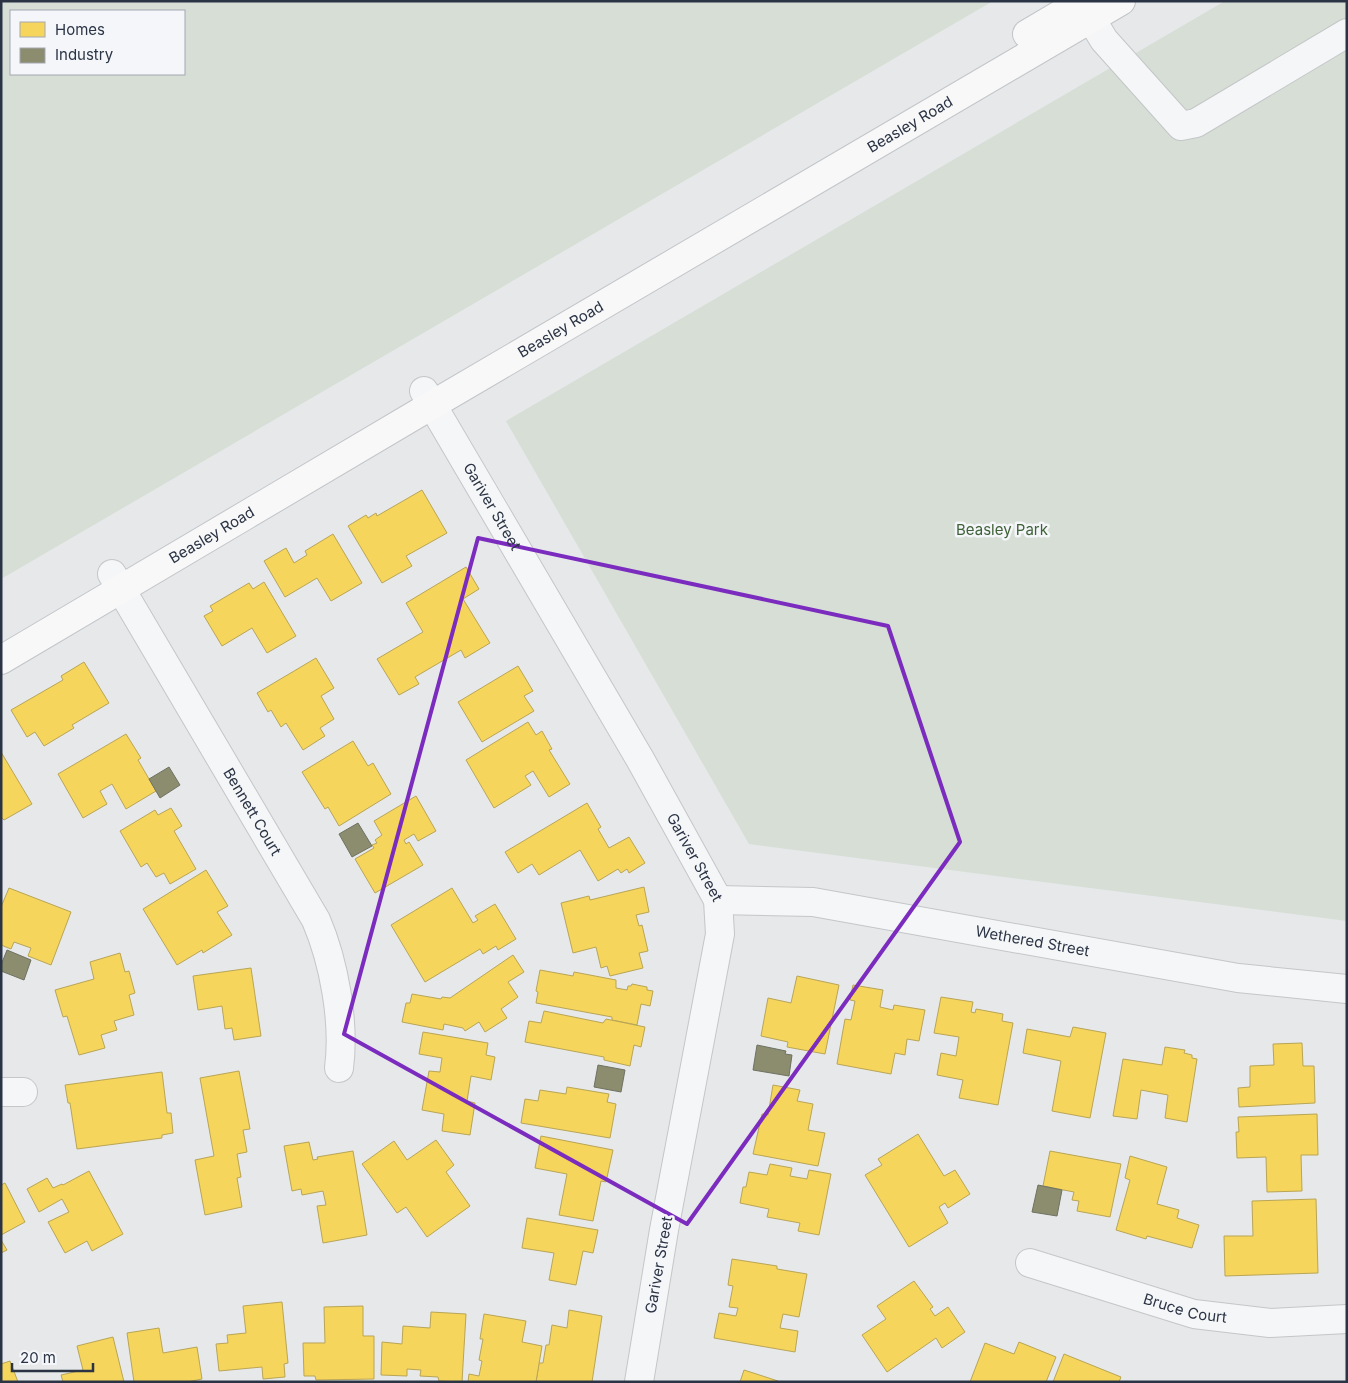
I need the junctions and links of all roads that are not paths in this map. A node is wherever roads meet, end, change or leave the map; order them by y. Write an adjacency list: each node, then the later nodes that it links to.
1 (1121, 1): 2 (main road, Beasley Road)
2 (1085, 7): 3 (street); 4 (main road, Beasley Road)
3 (1347, 33)
4 (428, 398): 5 (main road, Beasley Road); 8 (street, Gariver Street)
5 (117, 581): 6 (main road, Beasley Road); 7 (main road, Beasley Road); 10 (street, Bennett Court)
6 (1, 640)
7 (1, 660)
8 (718, 900): 9 (street, Wethered Street); 13 (street, Gariver Street)
9 (1347, 989)
10 (339, 1068)
11 (1030, 1263): 12 (street, Bruce Court)
12 (1347, 1319)
13 (638, 1382)

